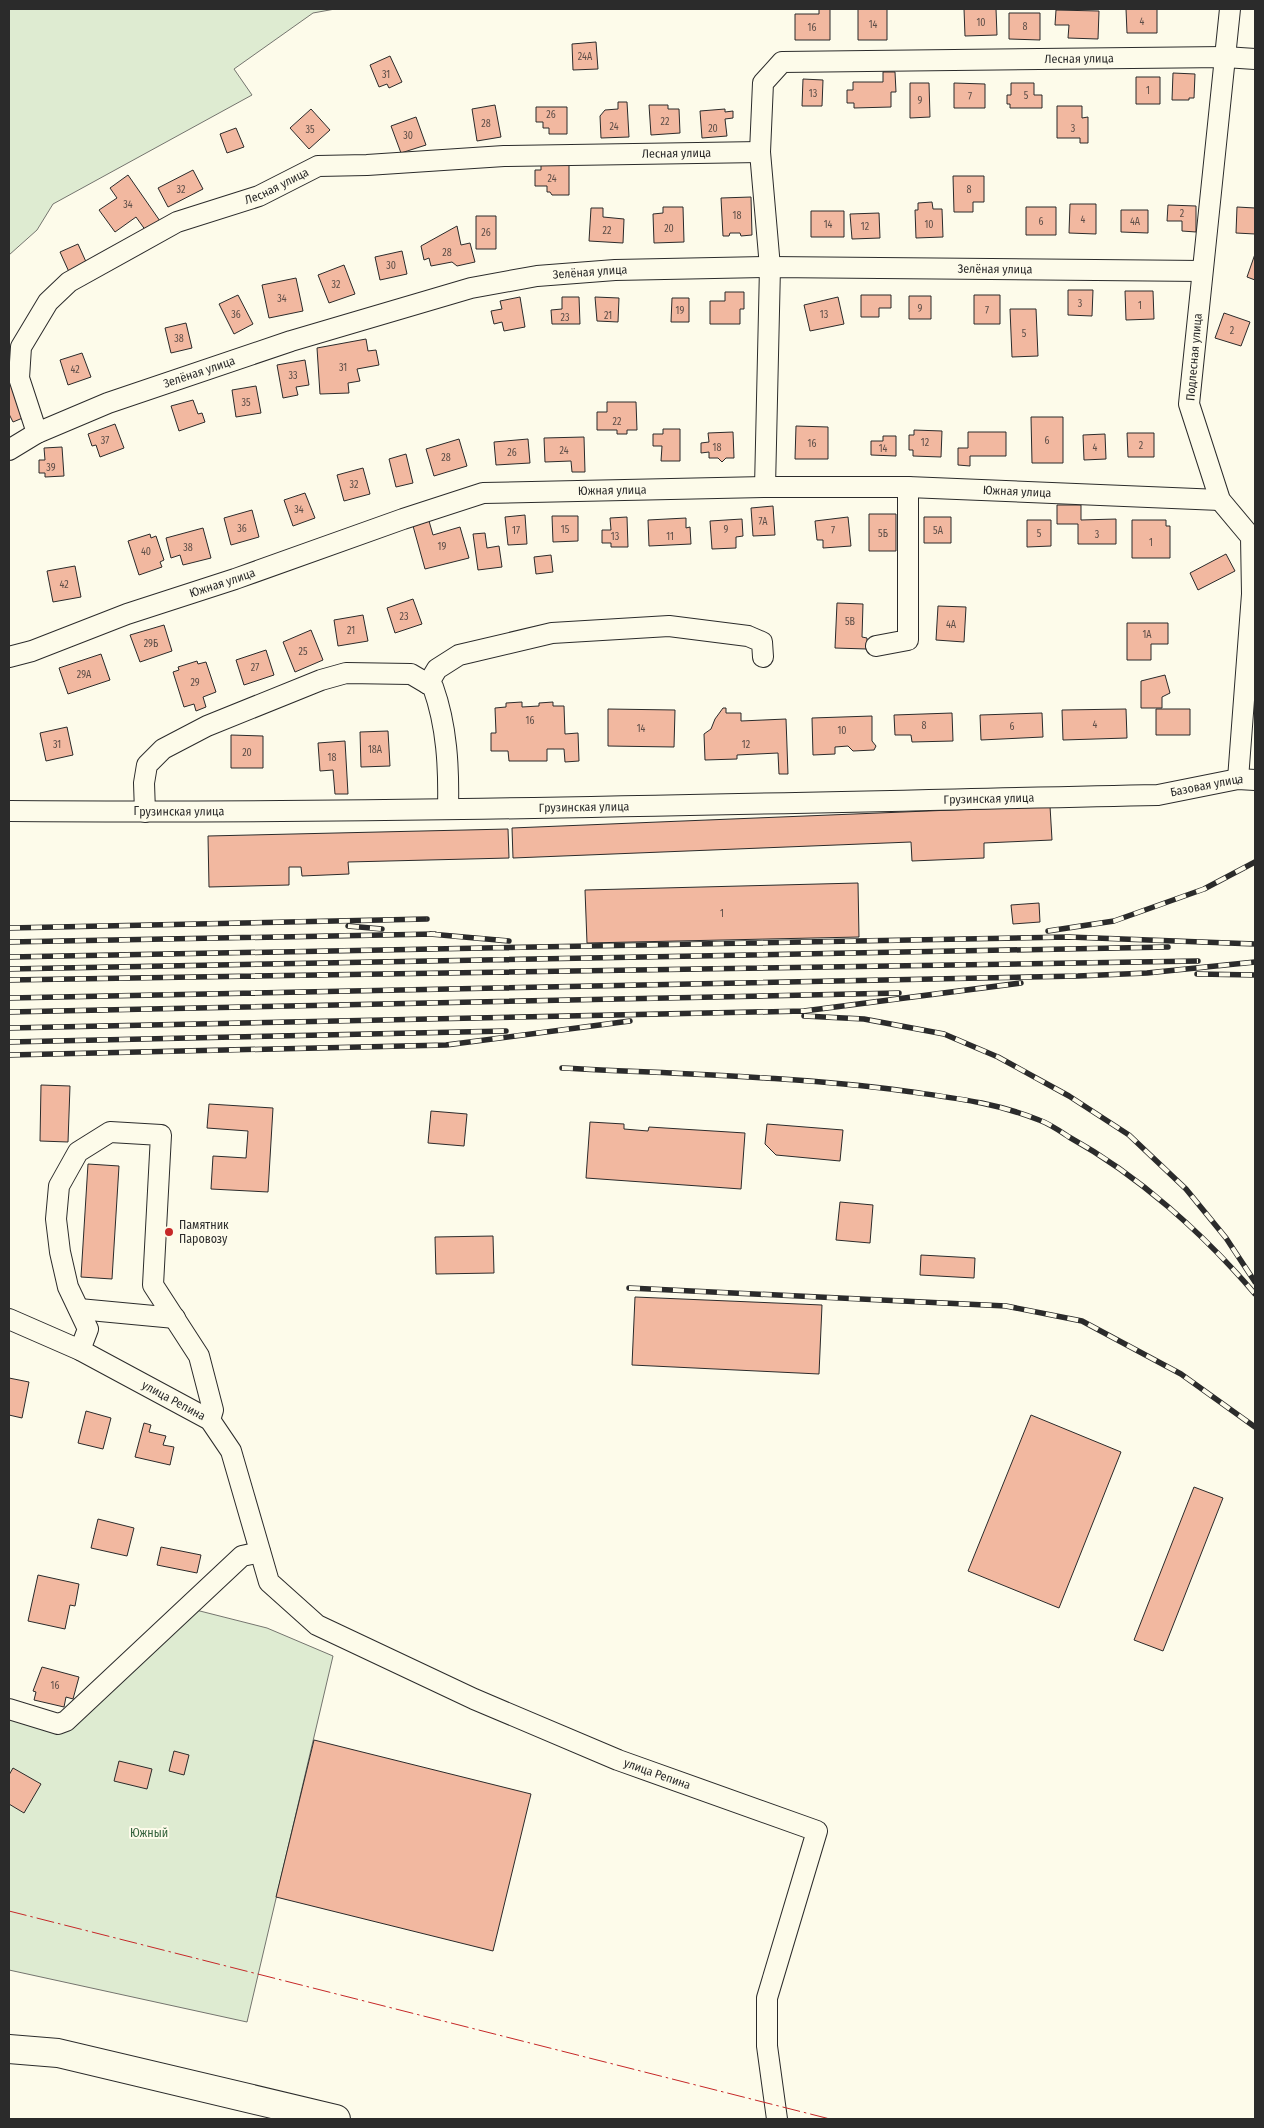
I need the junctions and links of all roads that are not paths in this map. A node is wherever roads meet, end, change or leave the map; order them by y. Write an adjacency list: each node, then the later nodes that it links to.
1 (1230, 9): 2 (street, Подлесная улица)
2 (1225, 56): 3 (street, Лесная улица); 4 (street, Лесная улица); 6 (street, Подлесная улица)
3 (1255, 59)
4 (760, 152): 5 (street); 7 (street, Лесная улица)
5 (770, 267): 6 (street, Зелёная улица); 7 (street, Зелёная улица); 10 (street)
6 (1202, 271): 11 (street, Подлесная улица)
7 (37, 433): 8 (street, Зелёная улица)
8 (9, 450)
9 (908, 486): 10 (street, Южная улица); 11 (street, Южная улица); 13 (street)
10 (765, 487): 14 (street, Южная улица)
11 (1220, 500): 12 (street, Подлесная улица)
12 (1253, 537): 17 (street, Подлесная улица)
13 (876, 646)
14 (9, 657)
15 (763, 657): 16 (street)
16 (428, 684): 19 (street); 21 (street)
17 (1247, 780): 18 (street, Базовая улица)
18 (1158, 795): 19 (street, Грузинская улица)
19 (448, 809): 21 (street, Грузинская улица)
20 (9, 811): 21 (street, Грузинская улица)
21 (145, 812)
22 (79, 1309): 23 (street); 23 (street); 25 (street)
23 (174, 1318): 26 (street)
24 (9, 1319): 25 (street, улица Репина)
25 (80, 1350): 26 (street, улица Репина)
26 (210, 1420): 27 (street, улица Репина)
27 (260, 1552): 28 (street); 31 (street, улица Репина)
28 (9, 1709)
29 (9, 2049): 30 (highway)
30 (336, 2119)
31 (777, 2119)

